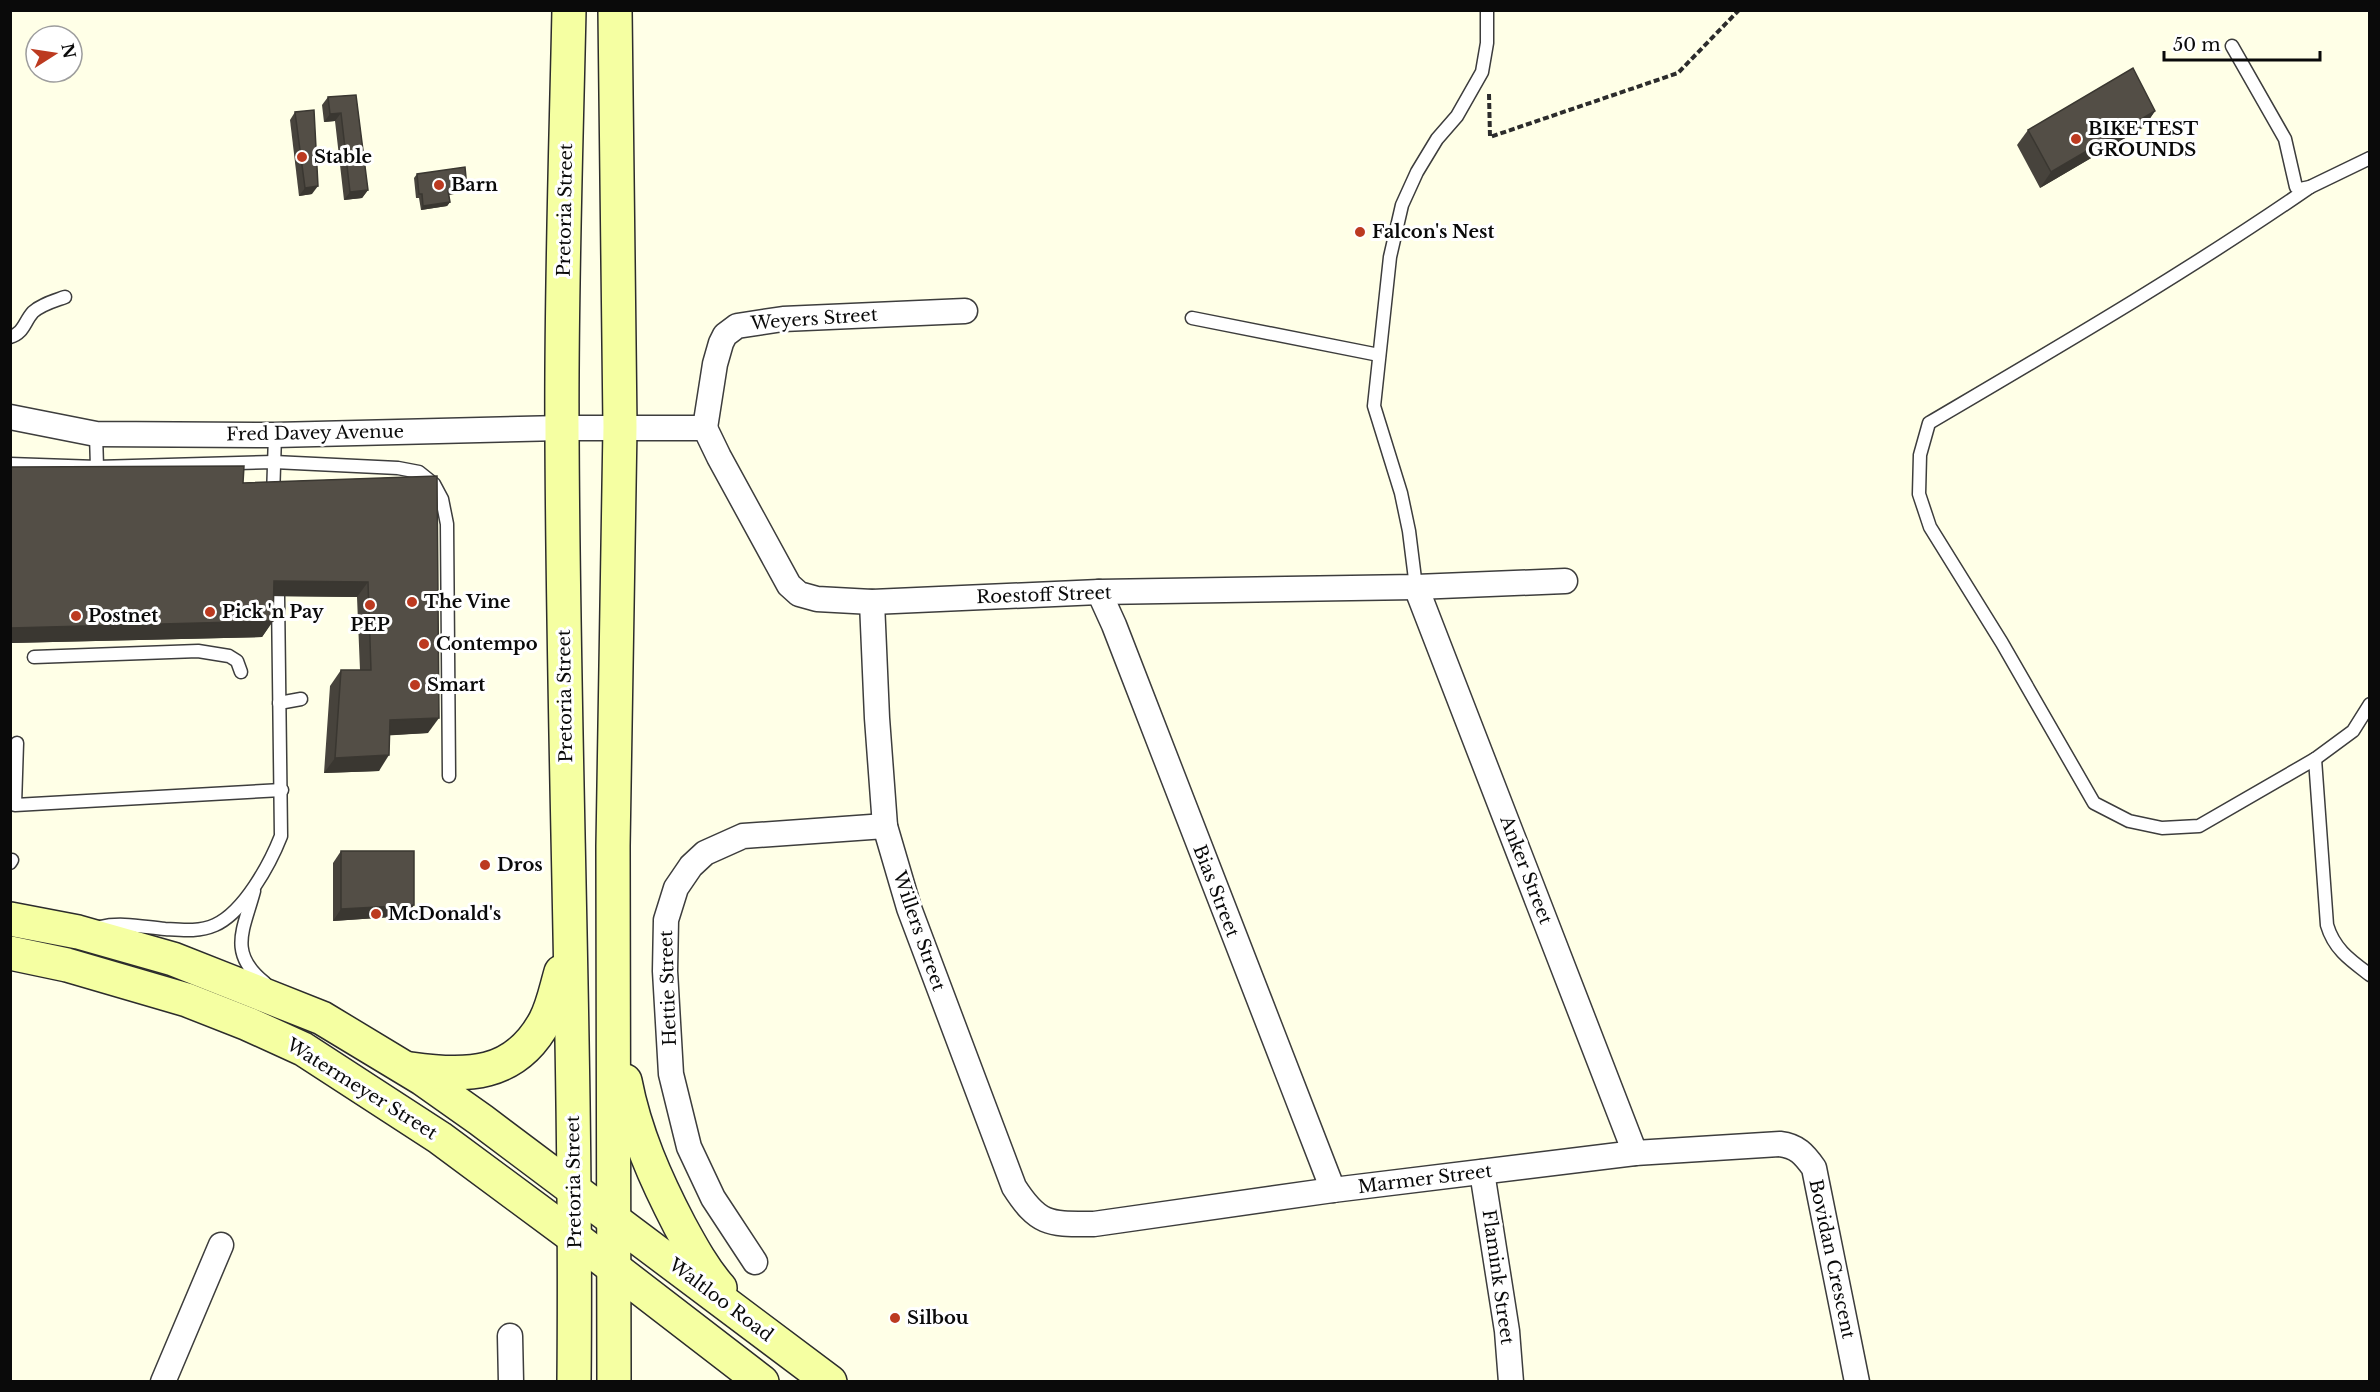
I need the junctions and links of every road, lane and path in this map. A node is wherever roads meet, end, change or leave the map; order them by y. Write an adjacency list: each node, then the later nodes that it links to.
1 (568, 10): 16 (main road, Pretoria Street)
2 (615, 10): 15 (main road)
3 (1487, 10): 13 (lane)
4 (1739, 10): 6 (path)
5 (2232, 46): 8 (lane)
6 (1488, 90)
7 (2370, 158): 8 (lane)
8 (2310, 187): 35 (lane)
9 (65, 297): 12 (lane)
10 (965, 311): 17 (street, Weyers Street)
11 (1192, 318): 13 (lane)
12 (10, 337)
13 (1379, 355): 25 (lane)
14 (10, 417): 18 (street, Fred Davey Avenue)
15 (620, 427): 16 (street, Fred Davey Avenue); 17 (street); 45 (main road)
16 (562, 428): 19 (street, Fred Davey Avenue); 42 (main road, Pretoria Street)
17 (705, 428): 28 (street, Roestoff Street)
18 (96, 434): 19 (street, Fred Davey Avenue); 22 (lane)
19 (275, 435): 20 (lane)
20 (274, 462): 22 (lane); 23 (lane); 36 (lane)
21 (10, 464): 22 (lane)
22 (97, 467)
23 (273, 497)
24 (1566, 581): 25 (street, Roestoff Street)
25 (1416, 587): 26 (street, Roestoff Street); 49 (street, Anker Street)
26 (1099, 592): 28 (street, Roestoff Street); 52 (street, Bias Street)
27 (278, 596): 32 (lane)
28 (872, 602): 38 (street, Willers Street)
29 (34, 657): 30 (lane)
30 (241, 672)
31 (301, 699): 32 (lane)
32 (279, 703): 37 (lane)
33 (2370, 704): 35 (lane)
34 (17, 743): 37 (lane)
35 (2315, 759): 44 (lane)
36 (449, 776)
37 (282, 790): 39 (lane)
38 (885, 826): 54 (street, Willers Street); 57 (street, Hettie Street)
39 (255, 887): 41 (lane); 46 (lane)
40 (10, 919): 41 (main road, Watermeyer Street)
41 (78, 932): 46 (main road, Watermeyer Street)
42 (569, 943): 47 (main road); 51 (main road, Pretoria Street)
43 (10, 953): 55 (main road, Watermeyer Street)
44 (2370, 975)
45 (612, 996): 53 (main road); 59 (main road)
46 (293, 1006): 47 (main road, Watermeyer Street)
47 (403, 1068): 51 (main road, Watermeyer Street)
48 (1791, 1145): 49 (street, Marmer Street); 68 (street, Bovidan Crescent)
49 (1635, 1153): 50 (street, Marmer Street)
50 (1482, 1172): 52 (street, Marmer Street); 67 (street, Flamink Street)
51 (575, 1189): 53 (main road, Watermeyer Street); 55 (main road, Pretoria Street)
52 (1333, 1190): 54 (street, Marmer Street)
53 (613, 1218): 58 (main road); 59 (main road, Waltloo Road)
54 (1060, 1224)
55 (575, 1238): 58 (main road, Watermeyer Street); 64 (main road, Pretoria Street)
56 (221, 1245): 62 (street)
57 (755, 1262)
58 (613, 1267): 61 (main road); 65 (main road)
59 (756, 1327): 66 (main road, Waltloo Road)
60 (510, 1336): 63 (street)
61 (749, 1380)
62 (163, 1382)
63 (512, 1382)
64 (574, 1382)
65 (614, 1382)
66 (830, 1382)
67 (1510, 1382)
68 (1857, 1382)

